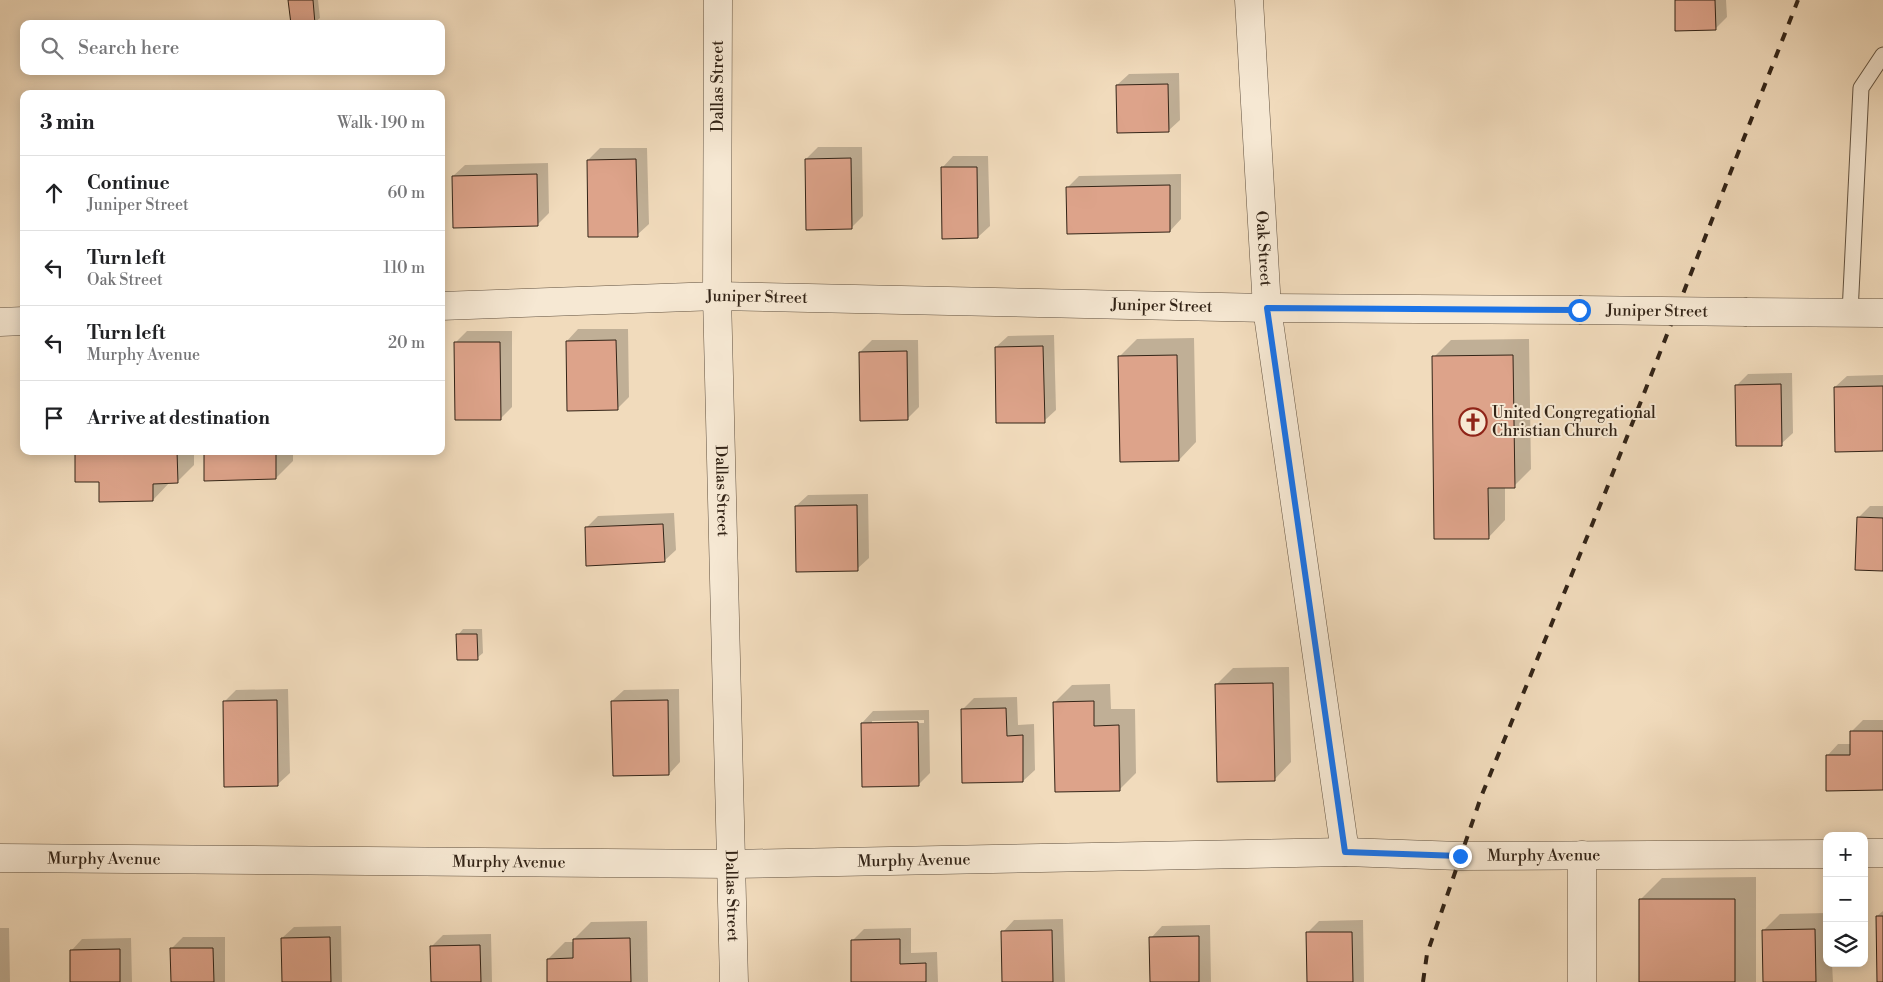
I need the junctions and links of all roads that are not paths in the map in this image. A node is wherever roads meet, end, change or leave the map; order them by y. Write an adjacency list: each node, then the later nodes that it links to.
1 (718, 0): 4 (street, Dallas Street)
2 (1249, 0): 6 (street, Oak Street)
3 (1883, 55): 7 (lane)
4 (717, 296): 5 (street, Juniper Street); 6 (street, Juniper Street); 17 (street, Dallas Street)
5 (445, 306)
6 (1267, 308): 7 (street, Juniper Street, bridge); 11 (street, Oak Street)
7 (1850, 313): 8 (street, Juniper Street)
8 (1883, 313)
9 (20, 321): 10 (street)
10 (0, 322)
11 (1345, 852): 15 (street, Murphy Avenue); 17 (street, Murphy Avenue)
12 (1883, 853): 14 (street)
13 (1823, 854): 15 (street, Murphy Avenue)
14 (1868, 854)
15 (1582, 855): 19 (street)
16 (0, 858): 17 (street, Murphy Avenue)
17 (732, 864): 18 (street, Dallas Street)
18 (734, 982)
19 (1582, 982)

